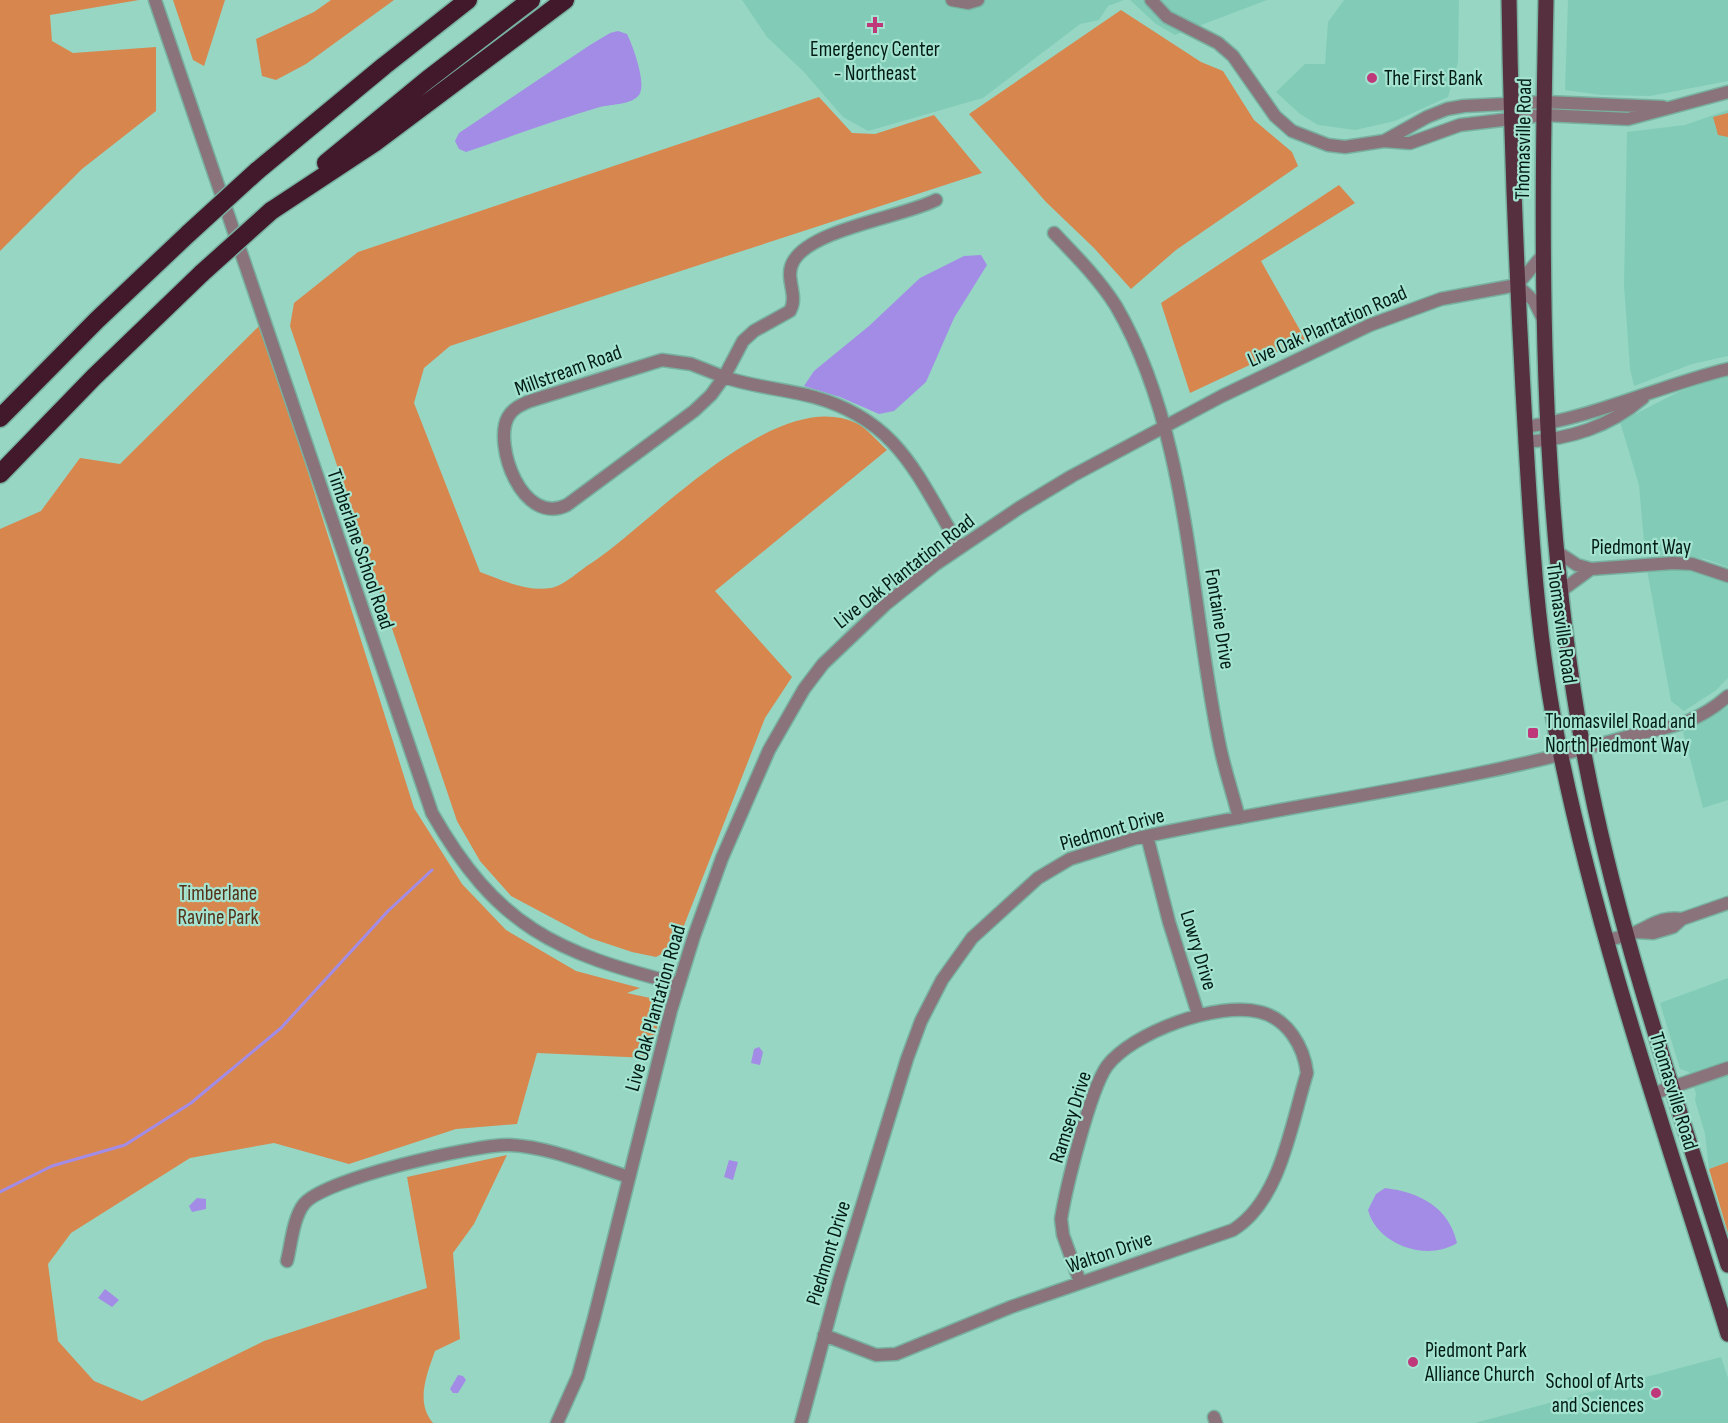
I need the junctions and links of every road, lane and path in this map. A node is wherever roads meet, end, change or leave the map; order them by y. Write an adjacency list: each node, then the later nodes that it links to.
1 (155, 0): 46 (street, Timberlane School Road)
2 (450, 0): 14 (highway)
3 (468, 0): 14 (highway)
4 (531, 0): 18 (highway)
5 (565, 0): 18 (highway)
6 (952, 0): 7 (street)
7 (978, 0)
8 (1151, 0): 16 (street)
9 (1509, 0): 12 (main road, Thomasville Road)
10 (1546, 0): 13 (main road, Thomasville Road)
11 (1728, 92): 13 (street)
12 (1510, 103): 13 (street); 15 (main road, Thomasville Road); 16 (street)
13 (1544, 108): 15 (street); 20 (main road, Thomasville Road)
14 (320, 118): 26 (highway, bridge)
15 (1511, 119): 16 (street); 21 (main road, Thomasville Road)
16 (1384, 141)
17 (936, 200): 24 (street, Millstream Road)
18 (271, 211): 31 (highway, bridge)
19 (1054, 233): 28 (street, Fontaine Drive)
20 (1542, 256): 21 (street); 22 (main road, Thomasville Road)
21 (1517, 285): 22 (street); 28 (street, Live Oak Plantation Road); 29 (main road, Thomasville Road)
22 (1543, 319): 27 (main road, Thomasville Road)
23 (1728, 369): 25 (street)
24 (724, 377): 24 (street, Millstream Road); 32 (street, Millstream Road)
25 (1644, 397): 27 (street); 30 (street)
26 (0, 418)
27 (1546, 424): 29 (street); 30 (main road, Thomasville Road)
28 (1163, 426): 32 (street, Live Oak Plantation Road); 41 (street, Fontaine Drive)
29 (1525, 434): 30 (street); 37 (main road, Thomasville Road)
30 (1548, 440): 33 (main road, Thomasville Road)
31 (0, 474)
32 (960, 548): 46 (street, Live Oak Plantation Road)
33 (1556, 551): 34 (street, Piedmont Way); 36 (main road, Thomasville Road)
34 (1591, 569): 35 (street, Piedmont Way); 36 (street)
35 (1728, 576)
36 (1561, 591): 37 (main road); 39 (main road, Thomasville Road)
37 (1535, 594): 40 (main road, Thomasville Road)
38 (1728, 696): 39 (street, Piedmont Drive)
39 (1583, 748): 40 (street, Piedmont Drive); 44 (main road, Thomasville Road)
40 (1560, 756): 41 (street, Piedmont Drive); 45 (main road, Thomasville Road)
41 (1239, 818): 42 (street, Piedmont Drive)
42 (1148, 836): 47 (street, Lowry Drive); 60 (street, Piedmont Drive)
43 (1728, 903): 44 (street)
44 (1632, 934): 45 (street); 50 (main road, Thomasville Road)
45 (1607, 940): 51 (main road, Thomasville Road)
46 (679, 984): 52 (street, Live Oak Plantation Road)
47 (1198, 1014): 48 (street, Lowry Drive); 57 (street, Ramsey Drive)
48 (1306, 1064): 57 (street, Walton Drive)
49 (1728, 1068): 50 (street)
50 (1674, 1088): 51 (street); 53 (main road, Thomasville Road)
51 (1652, 1094): 54 (main road, Thomasville Road)
52 (629, 1177): 55 (street); 61 (street, Live Oak Plantation Road)
53 (1704, 1188): 54 (main road); 56 (main road, Thomasville Road)
54 (1684, 1195): 58 (main road, Thomasville Road)
55 (287, 1262)
56 (1728, 1264)
57 (1080, 1282): 60 (street, Walton Drive)
58 (1725, 1317): 59 (main road, Thomasville Road)
59 (1728, 1334)
60 (824, 1335): 62 (street, Piedmont Drive)
61 (557, 1423)
62 (801, 1423)

